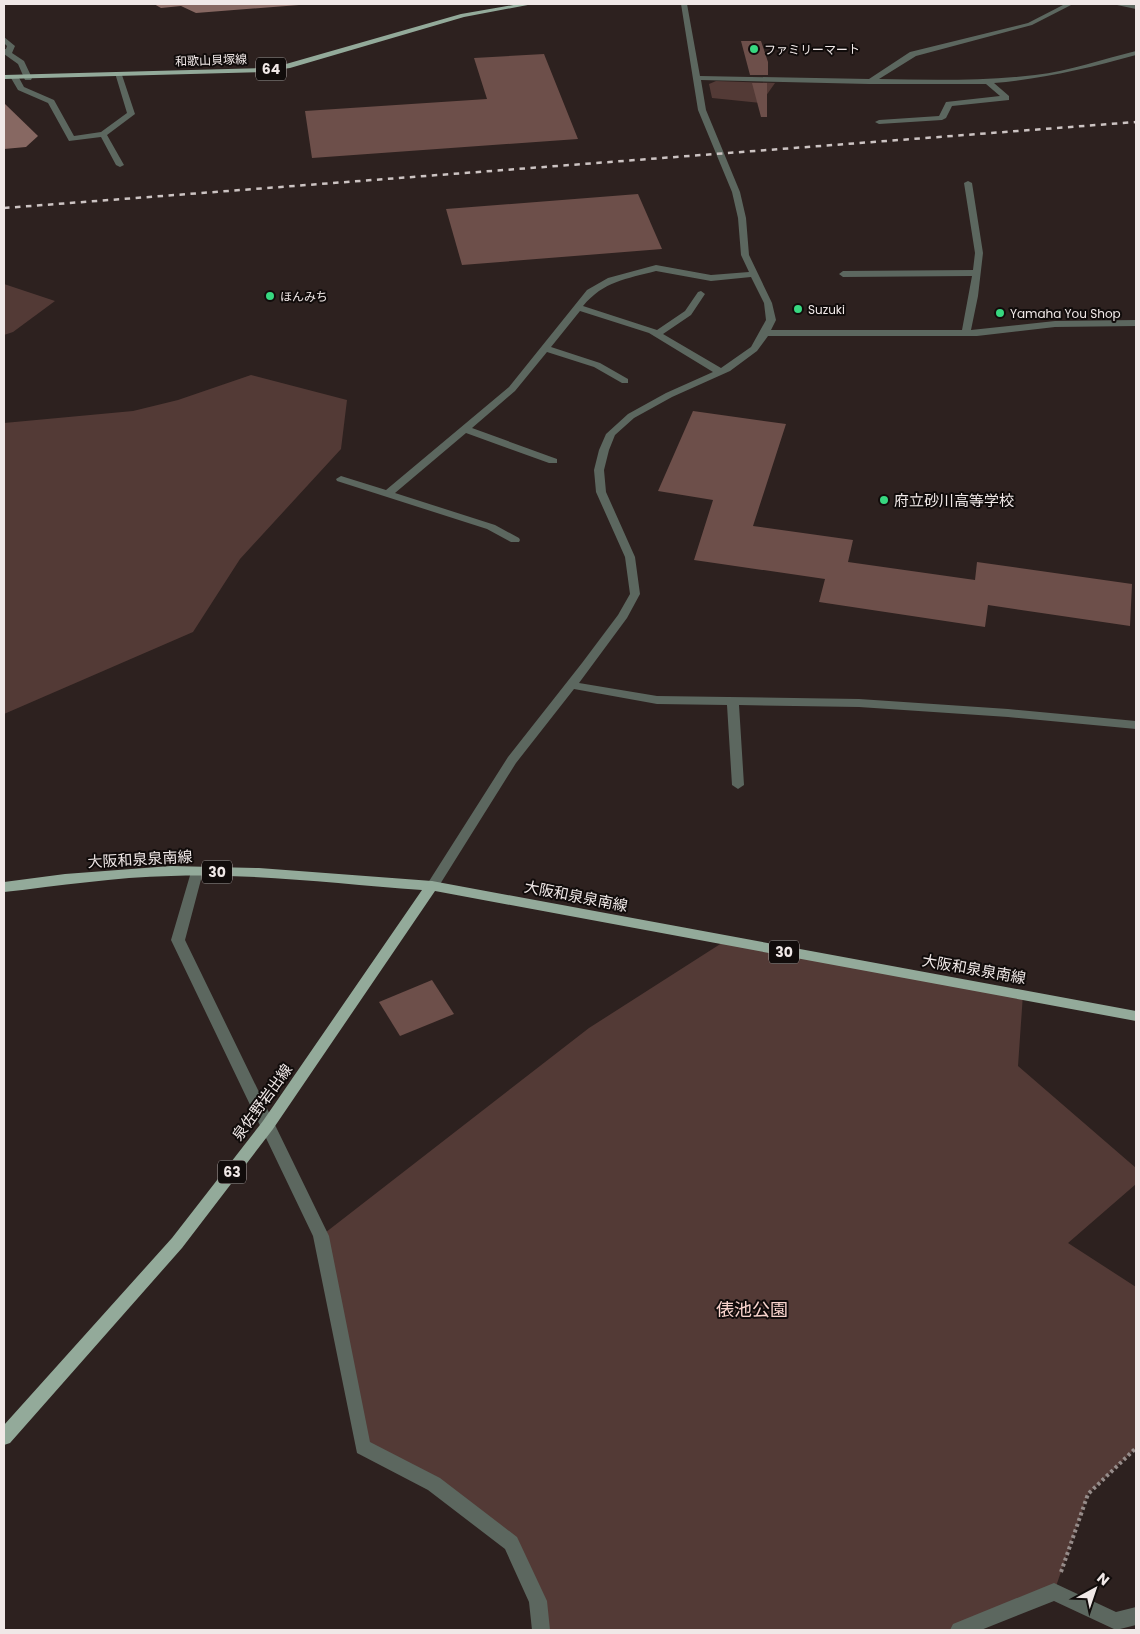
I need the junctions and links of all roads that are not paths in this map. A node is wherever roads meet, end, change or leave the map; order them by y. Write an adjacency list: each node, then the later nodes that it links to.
1 (530, 4): 9 (main road, 和歌山貝塚線 / 64)
2 (684, 4): 13 (street)
3 (1070, 4): 14 (street)
4 (1119, 4): 5 (street)
5 (1136, 6)
6 (4, 39): 7 (street)
7 (6, 52): 12 (street)
8 (1136, 53): 15 (street)
9 (118, 75): 12 (main road, 和歌山貝塚線 / 64); 17 (street)
10 (4, 77): 11 (main road, 和歌山貝塚線 / 64)
11 (15, 78): 12 (main road, 和歌山貝塚線 / 64); 17 (street)
12 (28, 78)
13 (697, 78): 14 (street); 20 (street)
14 (869, 82): 15 (street)
15 (988, 82): 16 (street)
16 (879, 122)
17 (103, 134): 18 (street)
18 (120, 165)
19 (968, 183): 22 (street)
20 (753, 274): 24 (street); 26 (street)
21 (844, 274): 22 (street)
22 (977, 274): 27 (street)
23 (700, 294): 28 (street)
24 (577, 307): 28 (street); 29 (street)
25 (1136, 323): 27 (street)
26 (765, 333): 27 (street); 30 (street)
27 (966, 333)
28 (657, 334): 30 (street)
29 (545, 348): 31 (street); 32 (street)
30 (720, 372): 37 (street)
31 (625, 381)
32 (465, 429): 33 (street); 35 (street)
33 (553, 461)
34 (341, 479): 35 (street)
35 (388, 494): 36 (street)
36 (514, 540)
37 (571, 685): 38 (street); 42 (street)
38 (733, 701): 39 (street); 40 (street)
39 (1136, 725)
40 (738, 785)
41 (197, 872): 42 (main road, 大阪和泉泉南線 / 30); 43 (main road, 大阪和泉泉南線 / 30); 45 (street)
42 (432, 886): 44 (main road, 大阪和泉泉南線 / 30); 45 (main road, 泉佐野岩出線 / 63)
43 (4, 887)
44 (1136, 1016)
45 (268, 1125): 46 (main road, 泉佐野岩出線 / 63); 48 (street)
46 (4, 1437)
47 (1136, 1616): 49 (street)
48 (541, 1630)
49 (959, 1630)

